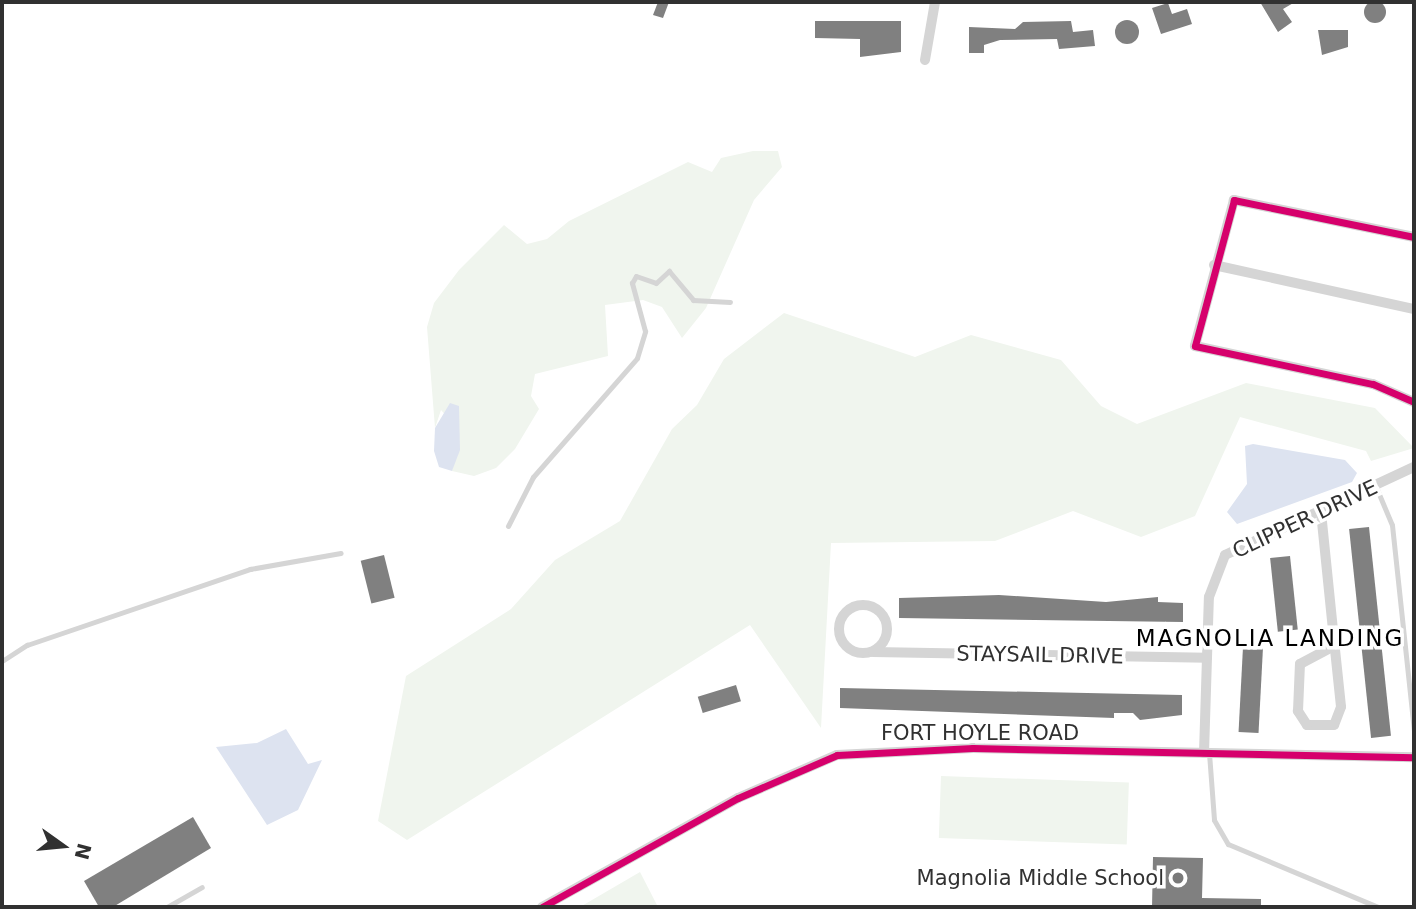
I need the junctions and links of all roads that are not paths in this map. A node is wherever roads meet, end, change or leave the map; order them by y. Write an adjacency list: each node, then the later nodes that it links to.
1 (935, 2): 2 (street)
2 (925, 60)
3 (1414, 237): 4 (street)
4 (1214, 265): 6 (street); 7 (street)
5 (730, 302): 11 (lane)
6 (1414, 309)
7 (1414, 402)
8 (1414, 467): 9 (street, CLIPPER DRIVE)
9 (1376, 487): 10 (street, CLIPPER DRIVE); 17 (lane)
10 (1321, 512): 13 (street); 15 (street, CLIPPER DRIVE)
11 (508, 526)
12 (341, 553): 16 (lane)
13 (1335, 645): 13 (street)
14 (873, 652): 14 (street, STAYSAIL DRIVE); 15 (street, STAYSAIL DRIVE)
15 (1207, 658): 18 (street, CLIPPER DRIVE)
16 (2, 661)
17 (1414, 731)
18 (1207, 753): 19 (street, FORT HOYLE ROAD); 22 (street, FORT HOYLE ROAD); 23 (lane)
19 (1414, 757)
20 (202, 887): 21 (lane)
21 (167, 907)
22 (542, 907)
23 (1378, 907)

